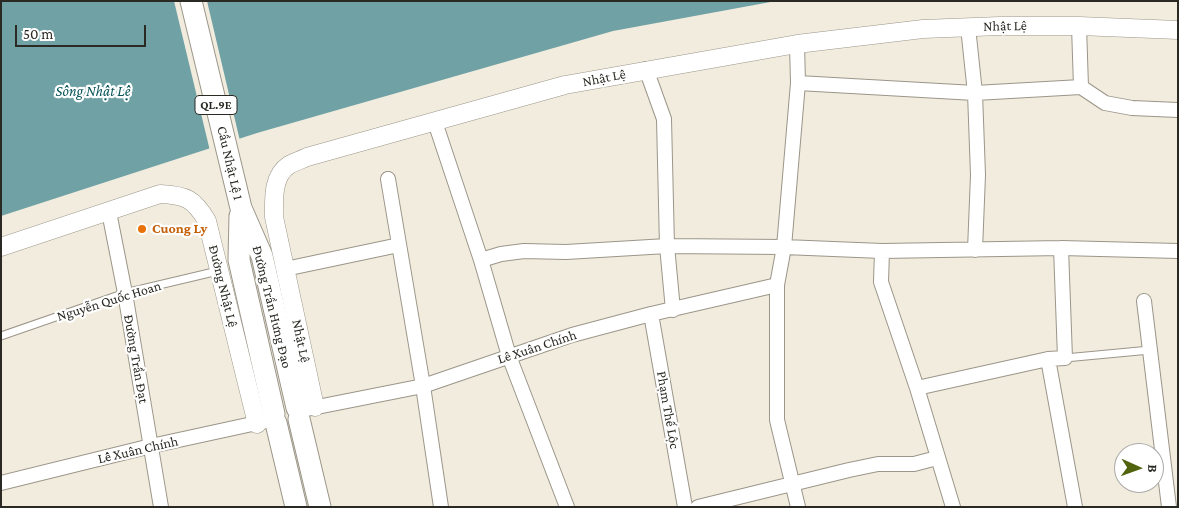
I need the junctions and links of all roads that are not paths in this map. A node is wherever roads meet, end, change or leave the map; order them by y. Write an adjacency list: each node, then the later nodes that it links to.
1 (191, 1): 13 (main road, Cầu Nhật Lệ 1 / QL.9E)
2 (1079, 26): 3 (street, Nhật Lệ); 4 (street, Nhật Lệ); 8 (street)
3 (968, 27): 5 (street, Nhật Lệ); 9 (street)
4 (1178, 30)
5 (797, 44): 6 (street, Nhật Lệ); 7 (street)
6 (646, 70): 11 (street, Nhật Lệ); 16 (street)
7 (798, 83): 9 (street); 18 (street)
8 (1081, 87): 9 (street); 10 (street)
9 (975, 94): 20 (street)
10 (1178, 110)
11 (434, 122): 23 (street); 24 (street, Nhật Lệ)
12 (388, 179): 15 (street)
13 (241, 208): 38 (main road, Đường Trần Hưng Đạo / QL.9E); 39 (main road, Đường Trần Hưng Đạo / QL.9E)
14 (109, 212): 17 (street, Đường Nhật Lệ); 25 (street, Đường Nhật Lệ); 27 (street, Đường Trần Đạt)
15 (399, 245): 24 (street); 36 (street)
16 (668, 246): 18 (street); 23 (street); 29 (street)
17 (1, 247)
18 (784, 247): 21 (street); 26 (street)
19 (1061, 248): 20 (street); 22 (street); 34 (street)
20 (975, 250): 21 (street)
21 (882, 251): 37 (street)
22 (1178, 251)
23 (481, 260): 33 (street)
24 (286, 269): 38 (street, Nhật Lệ)
25 (218, 271): 27 (lane, Nguyễn Quốc Hoan); 39 (street, Đường Nhật Lệ)
26 (777, 285): 29 (street, Lê Xuân Chính); 43 (street)
27 (125, 293): 31 (lane, Nguyễn Quốc Hoan); 40 (street, Đường Trần Đạt)
28 (1144, 301): 32 (street)
29 (673, 310): 30 (street, Lê Xuân Chính)
30 (651, 314): 33 (street, Lê Xuân Chính); 49 (street, Phạm Thế Lộc)
31 (1, 336)
32 (1150, 350): 34 (lane); 54 (street)
33 (509, 356): 36 (street, Lê Xuân Chính); 48 (street)
34 (1066, 358): 35 (street)
35 (1048, 359): 37 (street); 53 (street)
36 (423, 386): 38 (street, Lê Xuân Chính); 47 (street)
37 (917, 388): 41 (street)
38 (303, 411): 39 (main road); 46 (main road, Đường Trần Hưng Đạo / QL.9E)
39 (270, 420): 40 (street, Lê Xuân Chính); 45 (main road, Đường Trần Hưng Đạo / QL.9E)
40 (151, 446): 42 (street, Lê Xuân Chính); 44 (street, Đường Trần Đạt)
41 (937, 458): 43 (street); 52 (street)
42 (1, 483)
43 (792, 484): 50 (street); 51 (street)
44 (161, 507)
45 (296, 507)
46 (320, 507)
47 (441, 507)
48 (567, 507)
49 (684, 507)
50 (698, 507)
51 (798, 507)
52 (953, 507)
53 (1075, 507)
54 (1169, 507)

